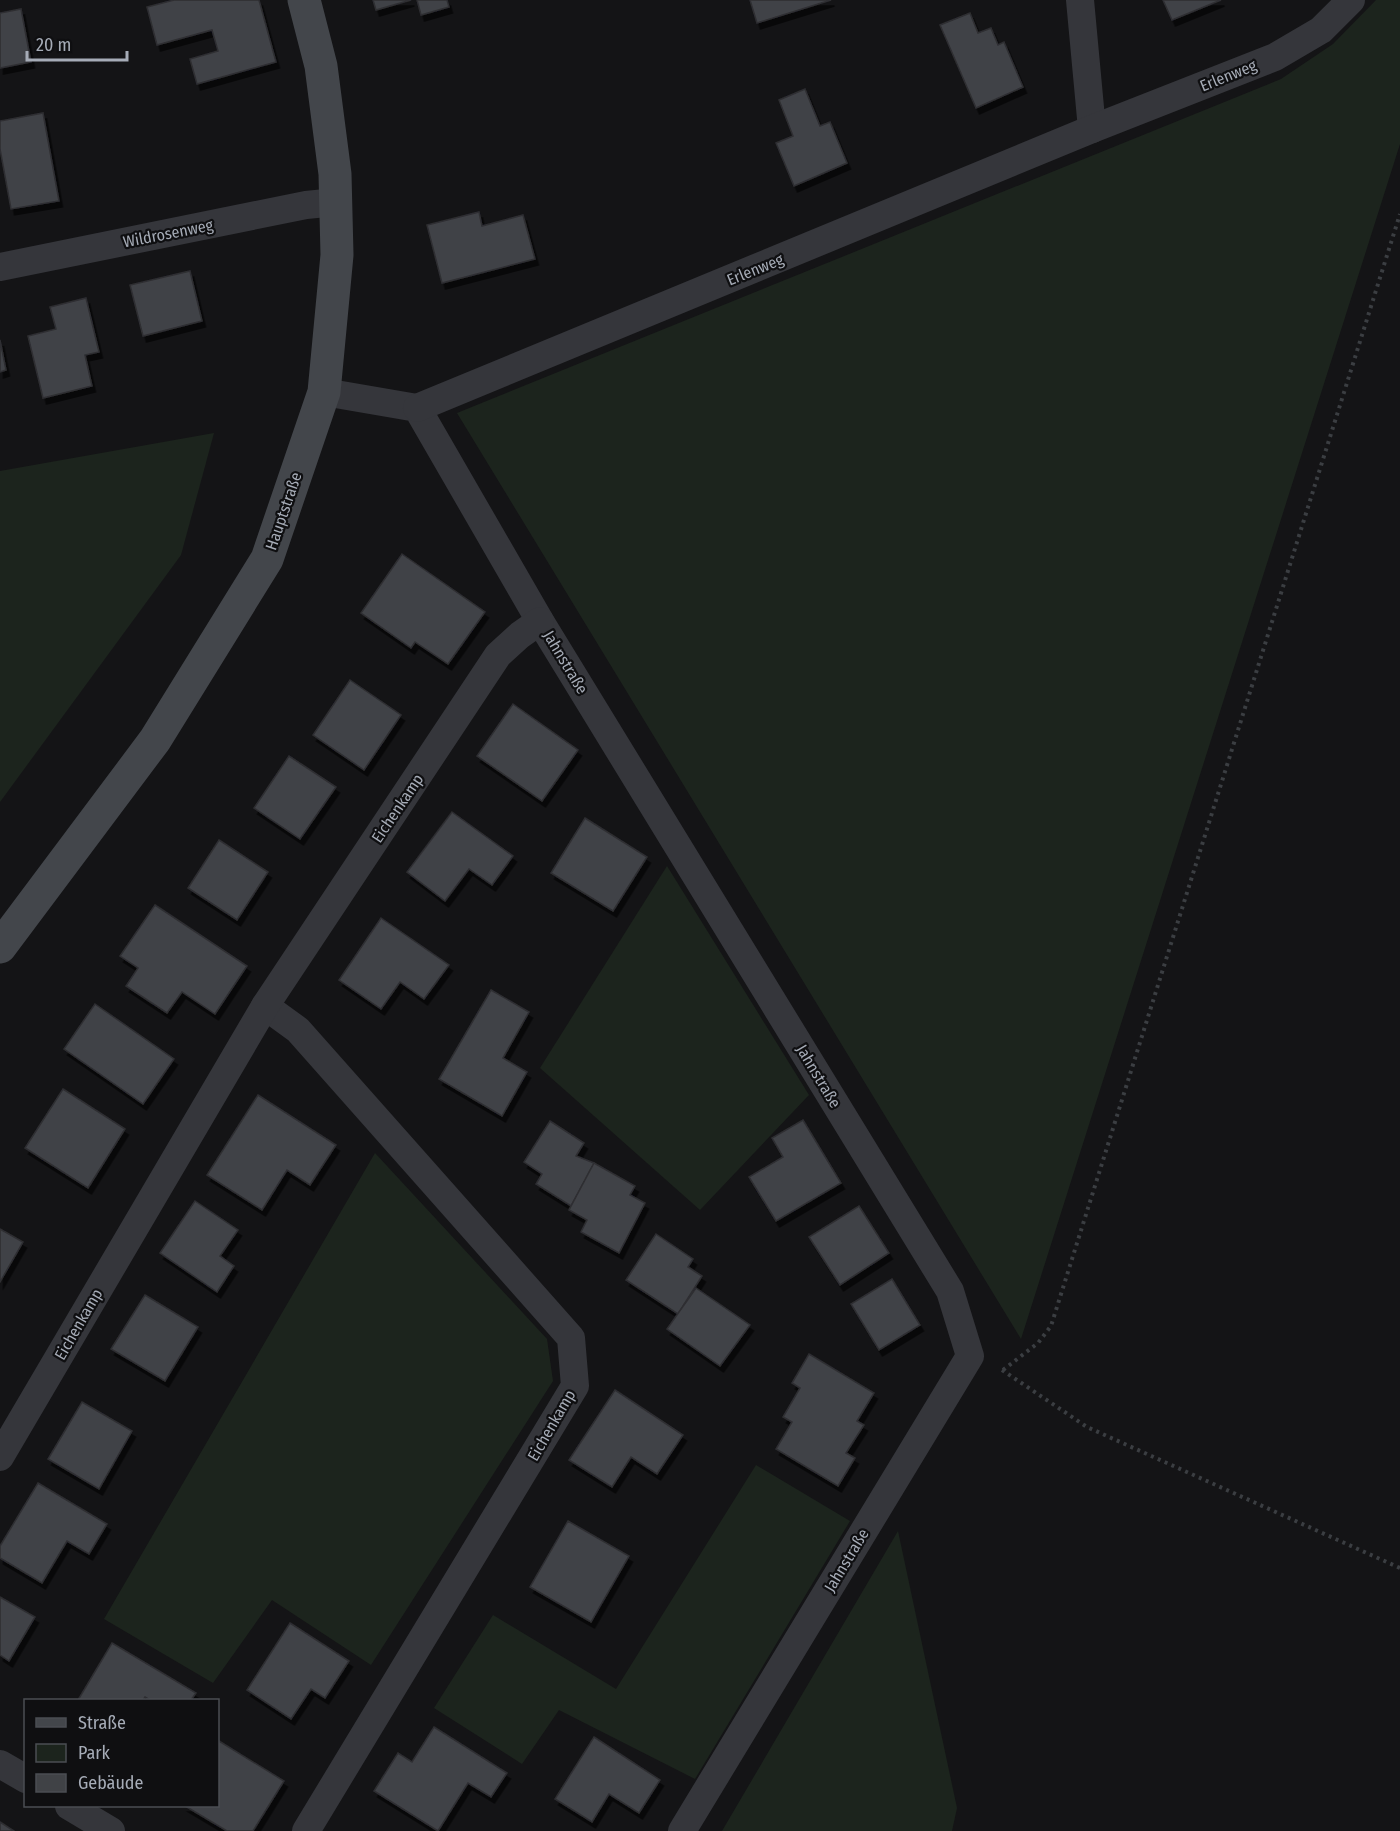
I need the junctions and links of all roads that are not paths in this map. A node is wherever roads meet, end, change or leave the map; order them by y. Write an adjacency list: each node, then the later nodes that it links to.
1 (304, 0): 5 (street, Hauptstraße)
2 (1080, 0): 4 (street)
3 (1351, 0): 4 (street, Erlenweg)
4 (1092, 129): 8 (street, Erlenweg)
5 (336, 202): 6 (street, Wildrosenweg); 7 (street, Hauptstraße)
6 (0, 267)
7 (324, 392): 8 (street); 10 (street, Hauptstraße)
8 (417, 408): 9 (street, Jahnstraße)
9 (540, 621): 11 (street, Eichenkamp); 18 (street, Jahnstraße)
10 (0, 947)
11 (266, 1006): 12 (street, Eichenkamp); 17 (street, Eichenkamp)
12 (0, 1457)
13 (0, 1764): 14 (street)
14 (24, 1778)
15 (71, 1807): 16 (street)
16 (111, 1831)
17 (306, 1831)
18 (682, 1831)

